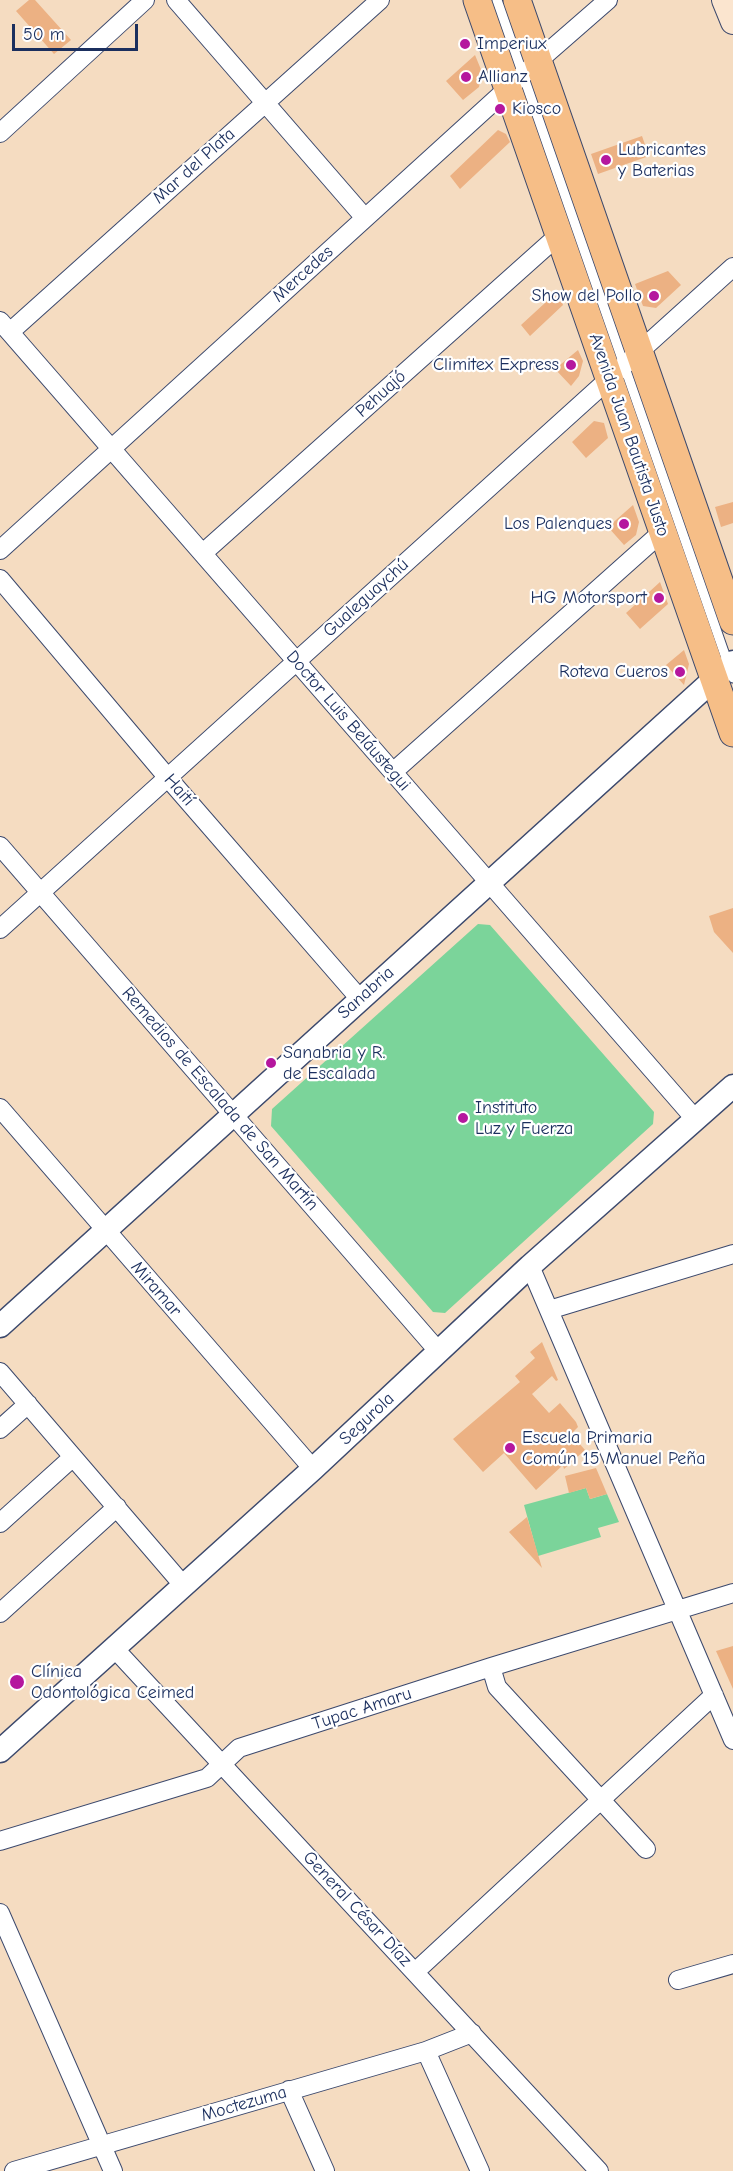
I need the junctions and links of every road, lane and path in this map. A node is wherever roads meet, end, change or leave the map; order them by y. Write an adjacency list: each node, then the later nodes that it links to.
1 (145, 0): 12 (street)
2 (176, 0): 11 (street)
3 (380, 0): 11 (street, Mar del Plata)
4 (477, 0): 10 (main road, Avenida Juan Bautista Justo)
5 (497, 0): 10 (lane)
6 (517, 0): 10 (main road, Avenida Juan Bautista Justo)
7 (608, 0): 10 (street, Mercedes)
8 (724, 0): 9 (main road)
9 (733, 22)
10 (523, 75): 13 (street, Mercedes); 14 (main road, Avenida Juan Bautista Justo); 17 (main road, Avenida Juan Bautista Justo)
11 (265, 102): 13 (street); 16 (street, Mar del Plata)
12 (0, 133)
13 (365, 218): 18 (street, Mercedes)
14 (560, 234): 17 (main road, Avenida Juan Bautista Justo); 21 (street, Pehuajó)
15 (733, 267): 17 (street, Gualeguaychú)
16 (5, 326): 18 (street, Doctor Luis Beláustegui)
17 (625, 366): 19 (main road, Avenida Juan Bautista Justo); 23 (main road, Avenida Juan Bautista Justo); 24 (street, Gualeguaychú); 25 (lane)
18 (111, 449): 20 (street, Mercedes); 21 (street, Doctor Luis Beláustegui)
19 (662, 532): 25 (main road, Avenida Juan Bautista Justo); 27 (street)
20 (0, 550)
21 (203, 554): 24 (street, Doctor Luis Beláustegui)
22 (0, 579): 28 (street, Haití)
23 (733, 621)
24 (296, 661): 27 (street, Doctor Luis Beláustegui); 28 (street, Gualeguaychú)
25 (727, 671): 26 (main road, Avenida Juan Bautista Justo); 30 (street, Sanabria)
26 (733, 733)
27 (393, 772): 30 (street, Doctor Luis Beláustegui)
28 (168, 778): 31 (street, Gualeguaychú); 33 (street, Haití)
29 (0, 846): 31 (street, Remedios de Escalada de San Martín)
30 (489, 883): 33 (street, Sanabria); 37 (street, Doctor Luis Beláustegui)
31 (41, 892): 32 (street, Gualeguaychú); 36 (street, Remedios de Escalada de San Martín)
32 (0, 929)
33 (360, 999): 36 (street, Sanabria)
34 (733, 1086): 37 (street, Segurola)
35 (0, 1108): 38 (street, Miramar)
36 (233, 1114): 38 (street, Sanabria); 43 (street, Remedios de Escalada de San Martín)
37 (696, 1120): 40 (street, Segurola)
38 (106, 1231): 42 (street, Sanabria); 48 (street, Miramar)
39 (733, 1254): 41 (street)
40 (530, 1266): 41 (street); 43 (street, Segurola)
41 (549, 1310): 53 (street)
42 (0, 1326)
43 (439, 1352): 48 (street, Segurola)
44 (0, 1372): 45 (street)
45 (28, 1404): 46 (street); 47 (street)
46 (0, 1429)
47 (73, 1457): 49 (street); 50 (street)
48 (313, 1469): 51 (street, Segurola)
49 (117, 1508): 51 (street); 54 (street)
50 (0, 1523)
51 (183, 1585): 55 (street, Segurola)
52 (733, 1593): 53 (street, Tupac Amaru)
53 (677, 1610): 56 (street, Tupac Amaru); 57 (street)
54 (0, 1612)
55 (114, 1648): 59 (street, Segurola); 60 (street, General César Díaz)
56 (491, 1667): 60 (street, Tupac Amaru); 61 (street)
57 (714, 1695): 58 (street); 61 (street)
58 (733, 1740)
59 (0, 1751)
60 (222, 1764): 62 (street, Tupac Amaru); 66 (street, General César Díaz)
61 (601, 1800): 63 (street); 66 (street)
62 (0, 1841)
63 (646, 1849)
64 (0, 1913): 71 (street)
65 (733, 1964): 67 (street)
66 (415, 1972): 68 (street, General César Díaz)
67 (678, 1980)
68 (472, 2033): 69 (street, Moctezuma); 76 (street, General César Díaz)
69 (426, 2051): 70 (street, Moctezuma); 75 (street)
70 (289, 2090): 71 (street, Moctezuma); 74 (street)
71 (101, 2145): 72 (street, Moctezuma); 73 (street)
72 (14, 2171)
73 (113, 2171)
74 (325, 2171)
75 (480, 2171)
76 (598, 2171)

